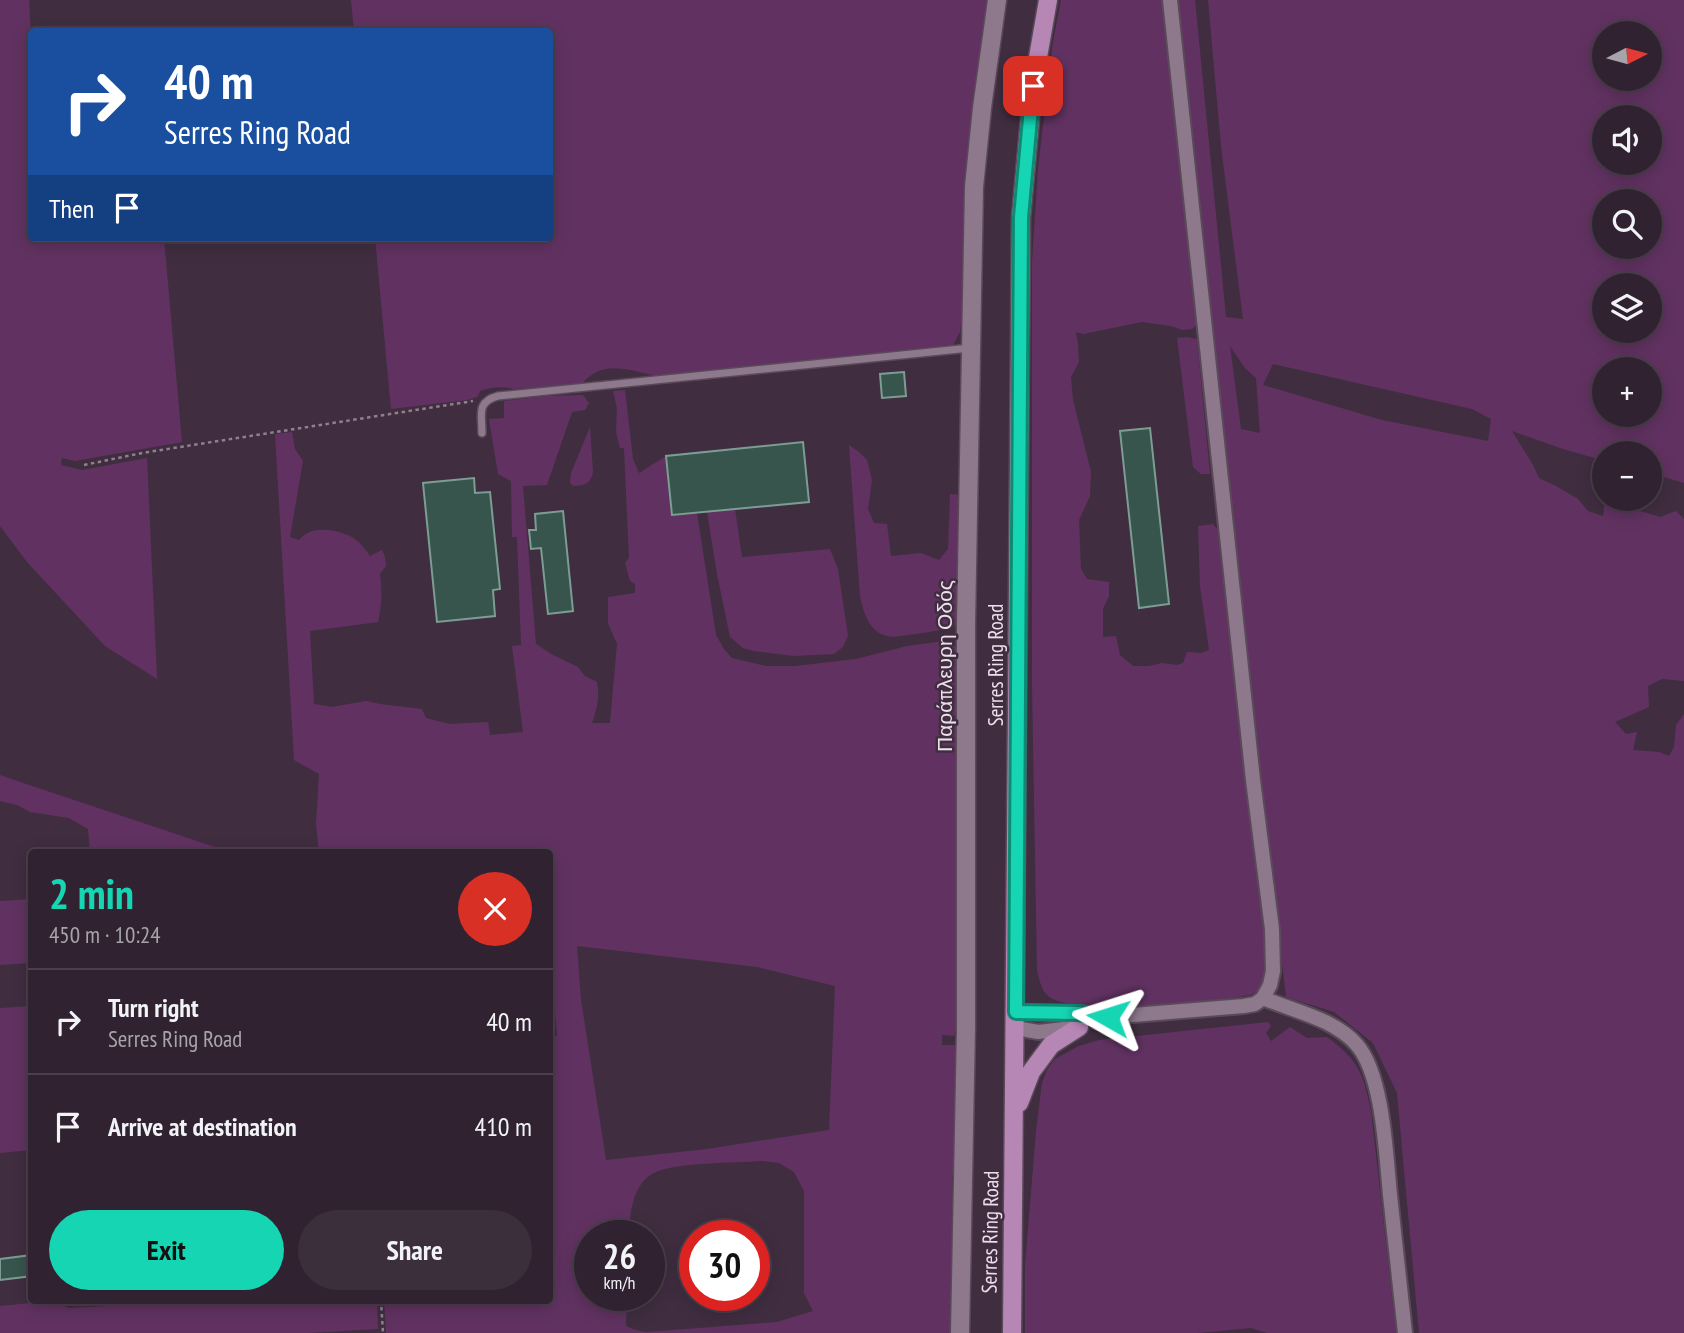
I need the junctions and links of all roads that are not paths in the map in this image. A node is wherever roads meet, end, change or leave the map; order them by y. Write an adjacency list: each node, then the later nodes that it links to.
1 (997, 0): 4 (street, Παράπλευρη Οδός)
2 (1048, 0): 8 (main road, Serres Ring Road)
3 (1170, 0): 6 (street)
4 (971, 348): 5 (lane); 11 (street, Παράπλευρη Οδός)
5 (482, 433)
6 (1263, 998): 7 (street); 13 (street)
7 (1108, 1017): 8 (street); 9 (street)
8 (1016, 1020): 9 (street); 10 (main road, Serres Ring Road)
9 (1079, 1027): 10 (main road)
10 (1015, 1117): 12 (main road, Serres Ring Road)
11 (960, 1333)
12 (1012, 1333)
13 (1405, 1333)

